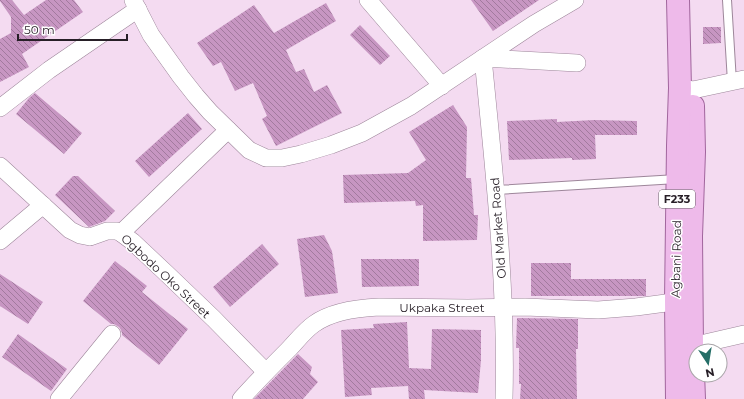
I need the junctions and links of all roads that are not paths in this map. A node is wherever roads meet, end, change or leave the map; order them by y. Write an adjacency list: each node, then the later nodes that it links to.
1 (368, 0): 10 (street)
2 (678, 0): 11 (main road, Agbani Road / F233)
3 (690, 0): 11 (main road, Agbani Road / F233)
4 (727, 0): 9 (lane)
5 (571, 1): 7 (street)
6 (135, 5): 12 (street); 13 (street)
7 (483, 58): 8 (street); 10 (street); 16 (street, Old Market Road)
8 (577, 62)
9 (738, 81): 11 (street)
10 (442, 86): 13 (street)
11 (687, 89): 15 (main road, Agbani Road / F233); 24 (main road, Agbani Road / F233)
12 (0, 108)
13 (228, 130): 18 (street)
14 (0, 166): 17 (street, Ogbodo Oko Street)
15 (678, 179): 16 (lane); 20 (main road, Agbani Road / F233)
16 (496, 190): 21 (street, Old Market Road)
17 (43, 205): 18 (street, Ogbodo Oko Street); 19 (street)
18 (121, 233): 25 (street, Ogbodo Oko Street)
19 (0, 241)
20 (676, 300): 21 (street, Ukpaka Street); 24 (main road, Agbani Road / F233)
21 (504, 307): 25 (street, Ukpaka Street); 28 (street, Old Market Road)
22 (112, 334): 26 (street)
23 (744, 334): 24 (street)
24 (685, 345): 29 (main road, Agbani Road / F233); 30 (main road, Agbani Road / F233)
25 (266, 372): 27 (street, Ukpaka Street)
26 (59, 399)
27 (241, 399)
28 (504, 399)
29 (677, 399)
30 (694, 399)

